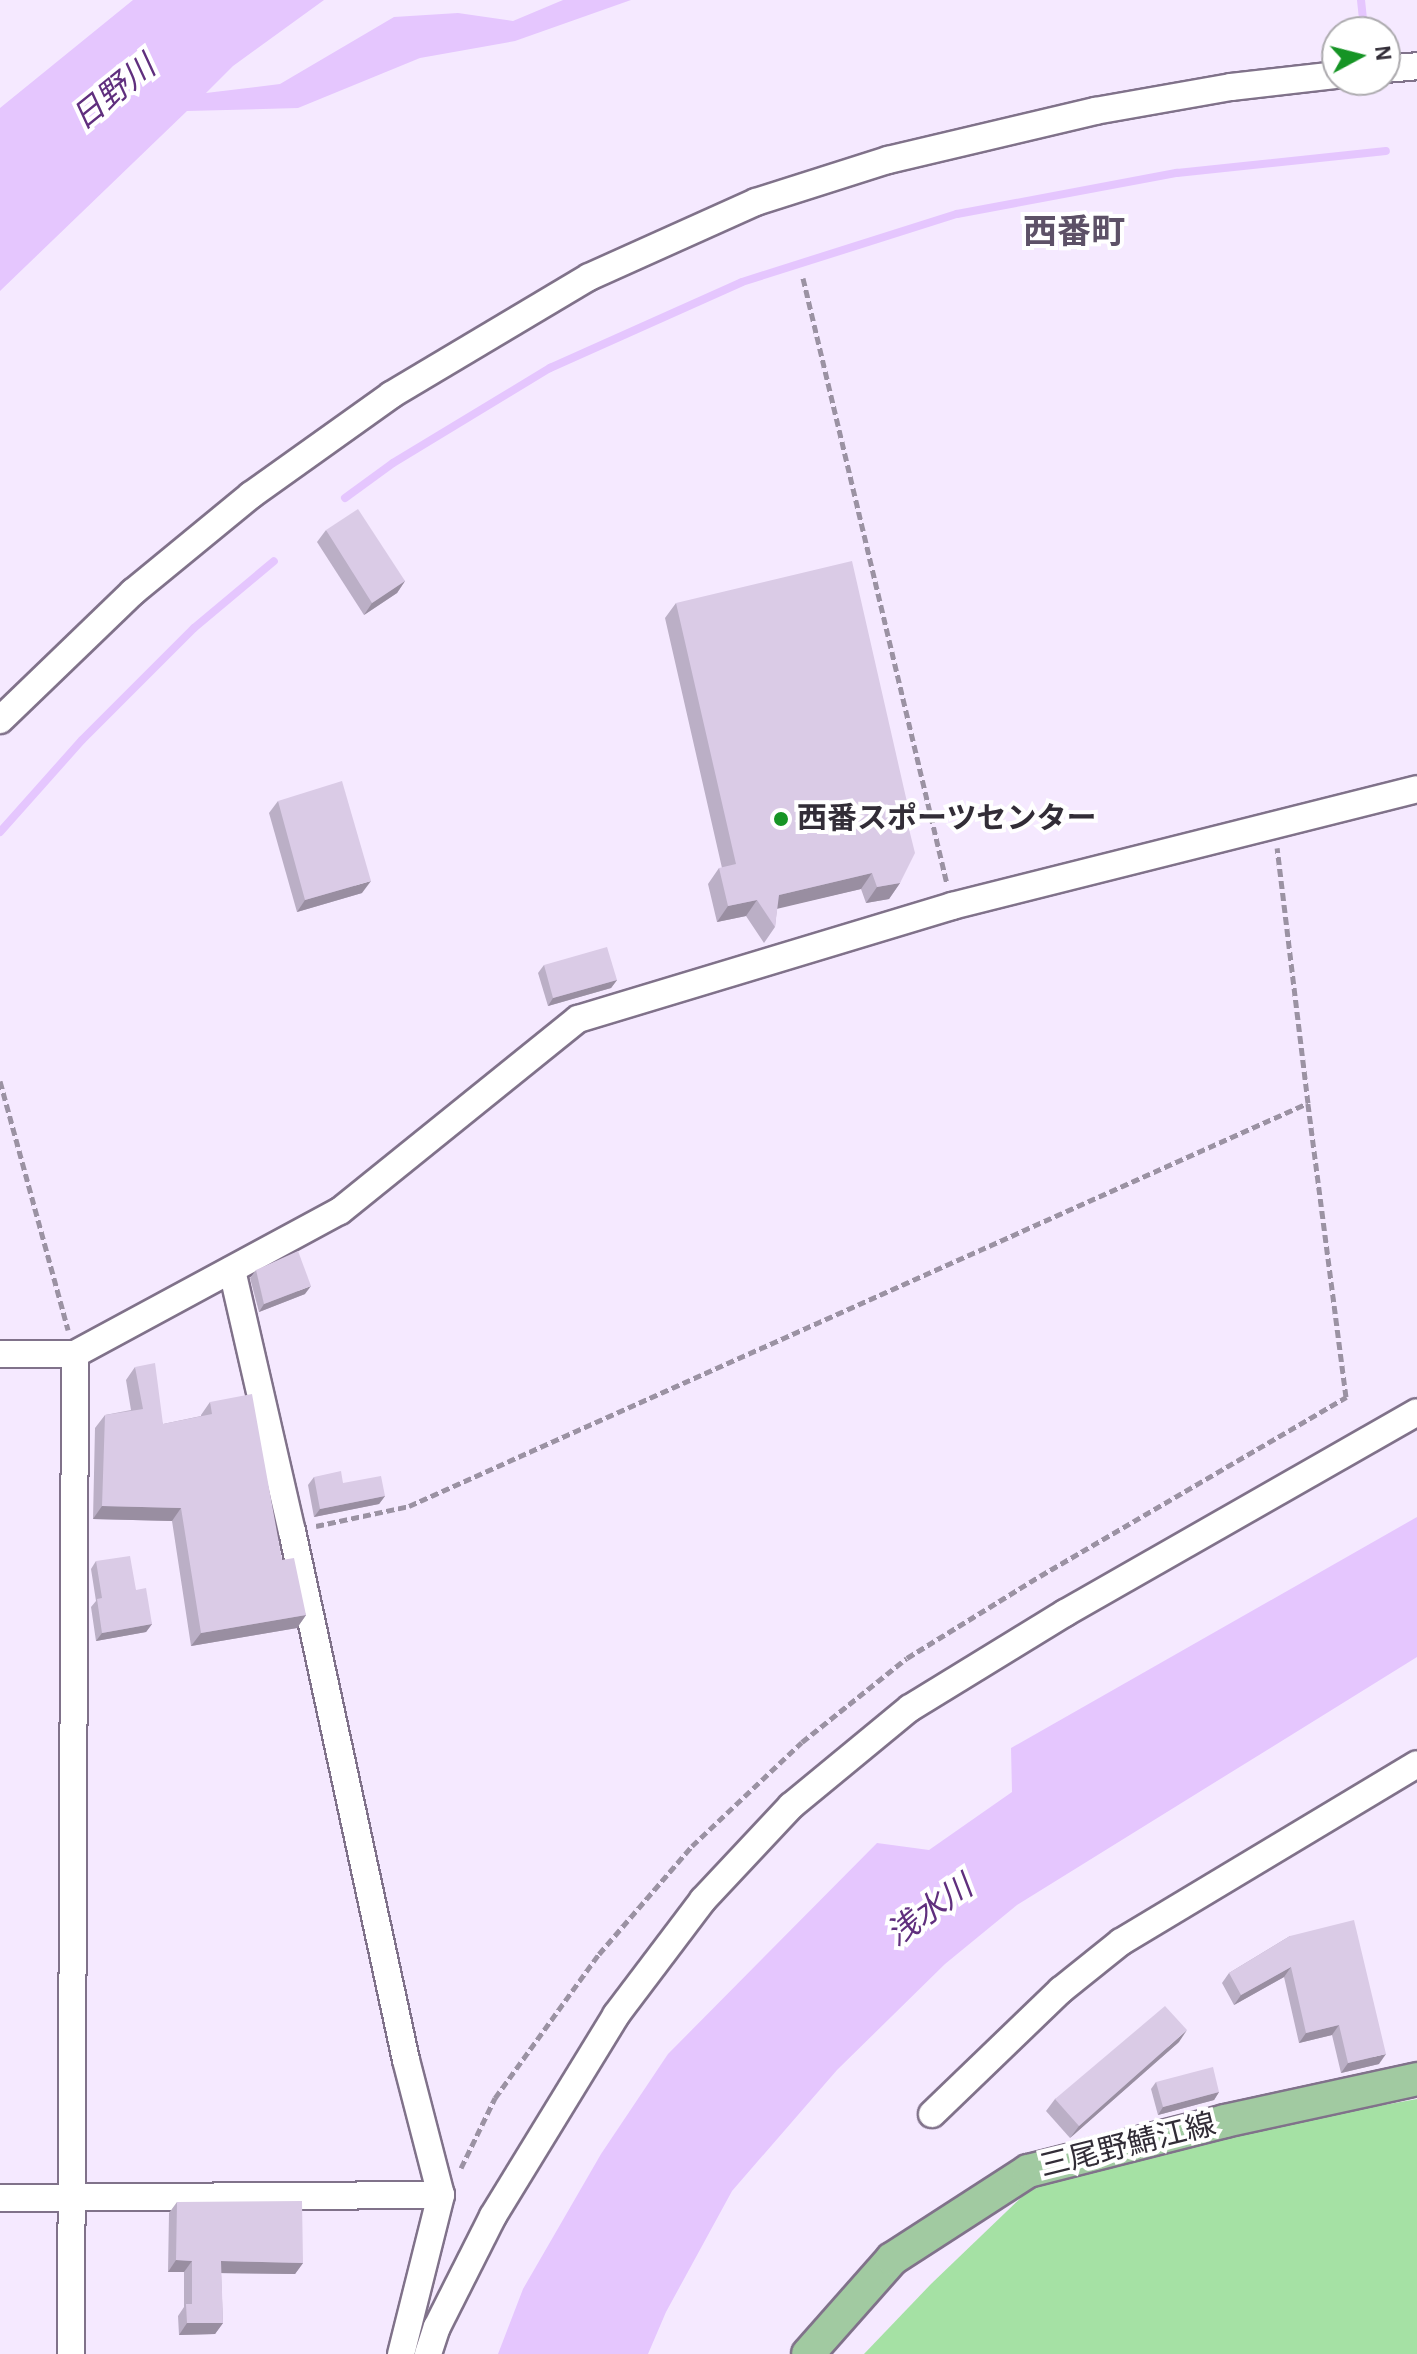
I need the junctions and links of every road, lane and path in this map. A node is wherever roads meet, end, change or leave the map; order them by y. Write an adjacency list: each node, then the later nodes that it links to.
1 (1321, 77): 3 (street)
2 (803, 278): 6 (path)
3 (0, 720)
4 (1417, 789): 5 (street)
5 (1274, 823): 6 (street); 8 (path)
6 (952, 906): 9 (street)
7 (0, 1081): 11 (path)
8 (1308, 1103): 13 (path); 17 (path)
9 (232, 1270): 11 (street); 13 (street)
10 (0, 1354): 11 (street)
11 (75, 1354): 19 (street)
12 (1417, 1412): 22 (street)
13 (292, 1531): 17 (street)
14 (1417, 1764): 16 (street)
15 (1417, 2079): 23 (main road, 三尾野鯖江線)
16 (932, 2114)
17 (441, 2195): 19 (street); 21 (street)
18 (0, 2198): 19 (street)
19 (70, 2198): 20 (street)
20 (71, 2354)
21 (401, 2354)
22 (428, 2354)
23 (808, 2354)

